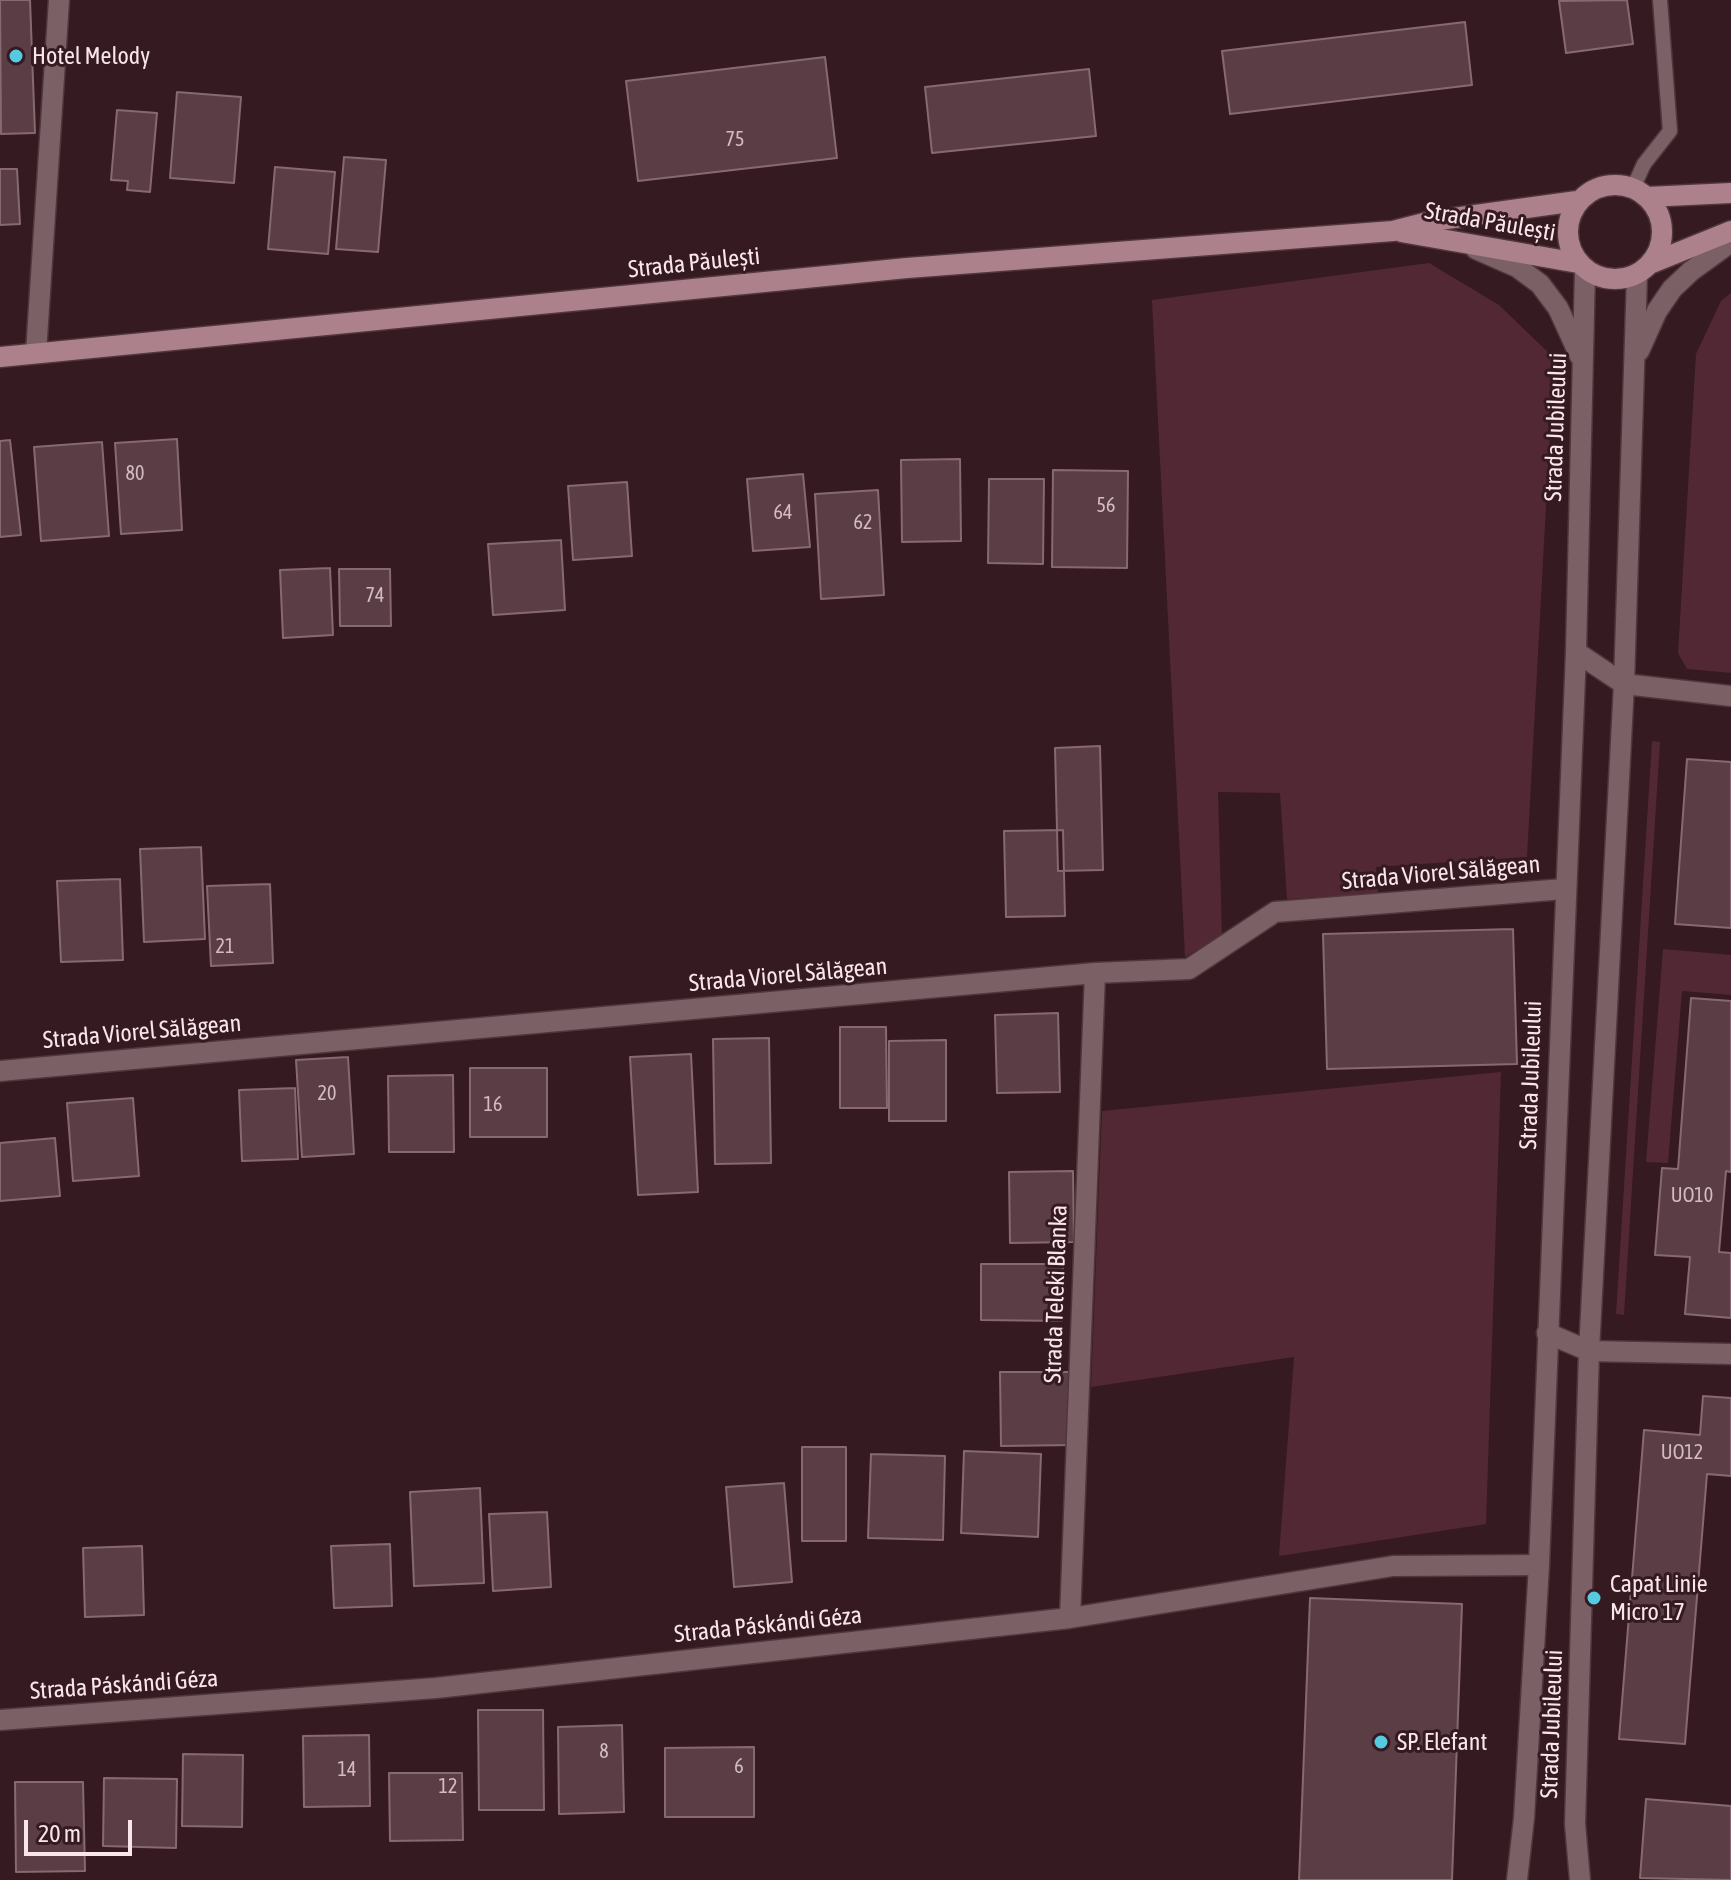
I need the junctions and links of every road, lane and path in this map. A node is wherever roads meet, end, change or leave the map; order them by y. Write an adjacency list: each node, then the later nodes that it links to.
1 (59, 0): 12 (street)
2 (1660, 0): 3 (lane)
3 (1640, 192): 4 (main road); 5 (main road); 11 (main road)
4 (1731, 193)
5 (1577, 201): 6 (main road, Strada Păulești); 10 (main road)
6 (1393, 231): 9 (main road, Strada Păulești); 12 (main road, Strada Păulești)
7 (1731, 231): 11 (main road)
8 (1731, 242): 14 (street)
9 (1465, 244): 10 (main road, Strada Păulești); 15 (street)
10 (1582, 267): 11 (main road); 15 (street, Strada Jubileului)
11 (1645, 269): 14 (street, Strada Jubileului)
12 (36, 353): 13 (main road, Strada Păulești)
13 (0, 357)
14 (1636, 358): 17 (street, Strada Jubileului)
15 (1584, 365): 16 (street, Strada Jubileului)
16 (1576, 652): 17 (street); 19 (street, Strada Jubileului)
17 (1624, 684): 18 (street); 23 (street, Strada Jubileului)
18 (1731, 696)
19 (1564, 889): 20 (street, Strada Viorel Sălăgean); 22 (street, Strada Jubileului)
20 (1095, 973): 21 (street, Strada Viorel Sălăgean); 26 (street, Strada Teleki Blanka)
21 (0, 1071)
22 (1547, 1333): 23 (street); 25 (street, Strada Jubileului)
23 (1589, 1351): 24 (street); 29 (street, Strada Jubileului)
24 (1731, 1354)
25 (1539, 1565): 26 (street, Strada Páskándi Géza); 28 (street, Strada Jubileului)
26 (1070, 1618): 27 (street, Strada Páskándi Géza)
27 (0, 1720)
28 (1517, 1880)
29 (1580, 1880)

